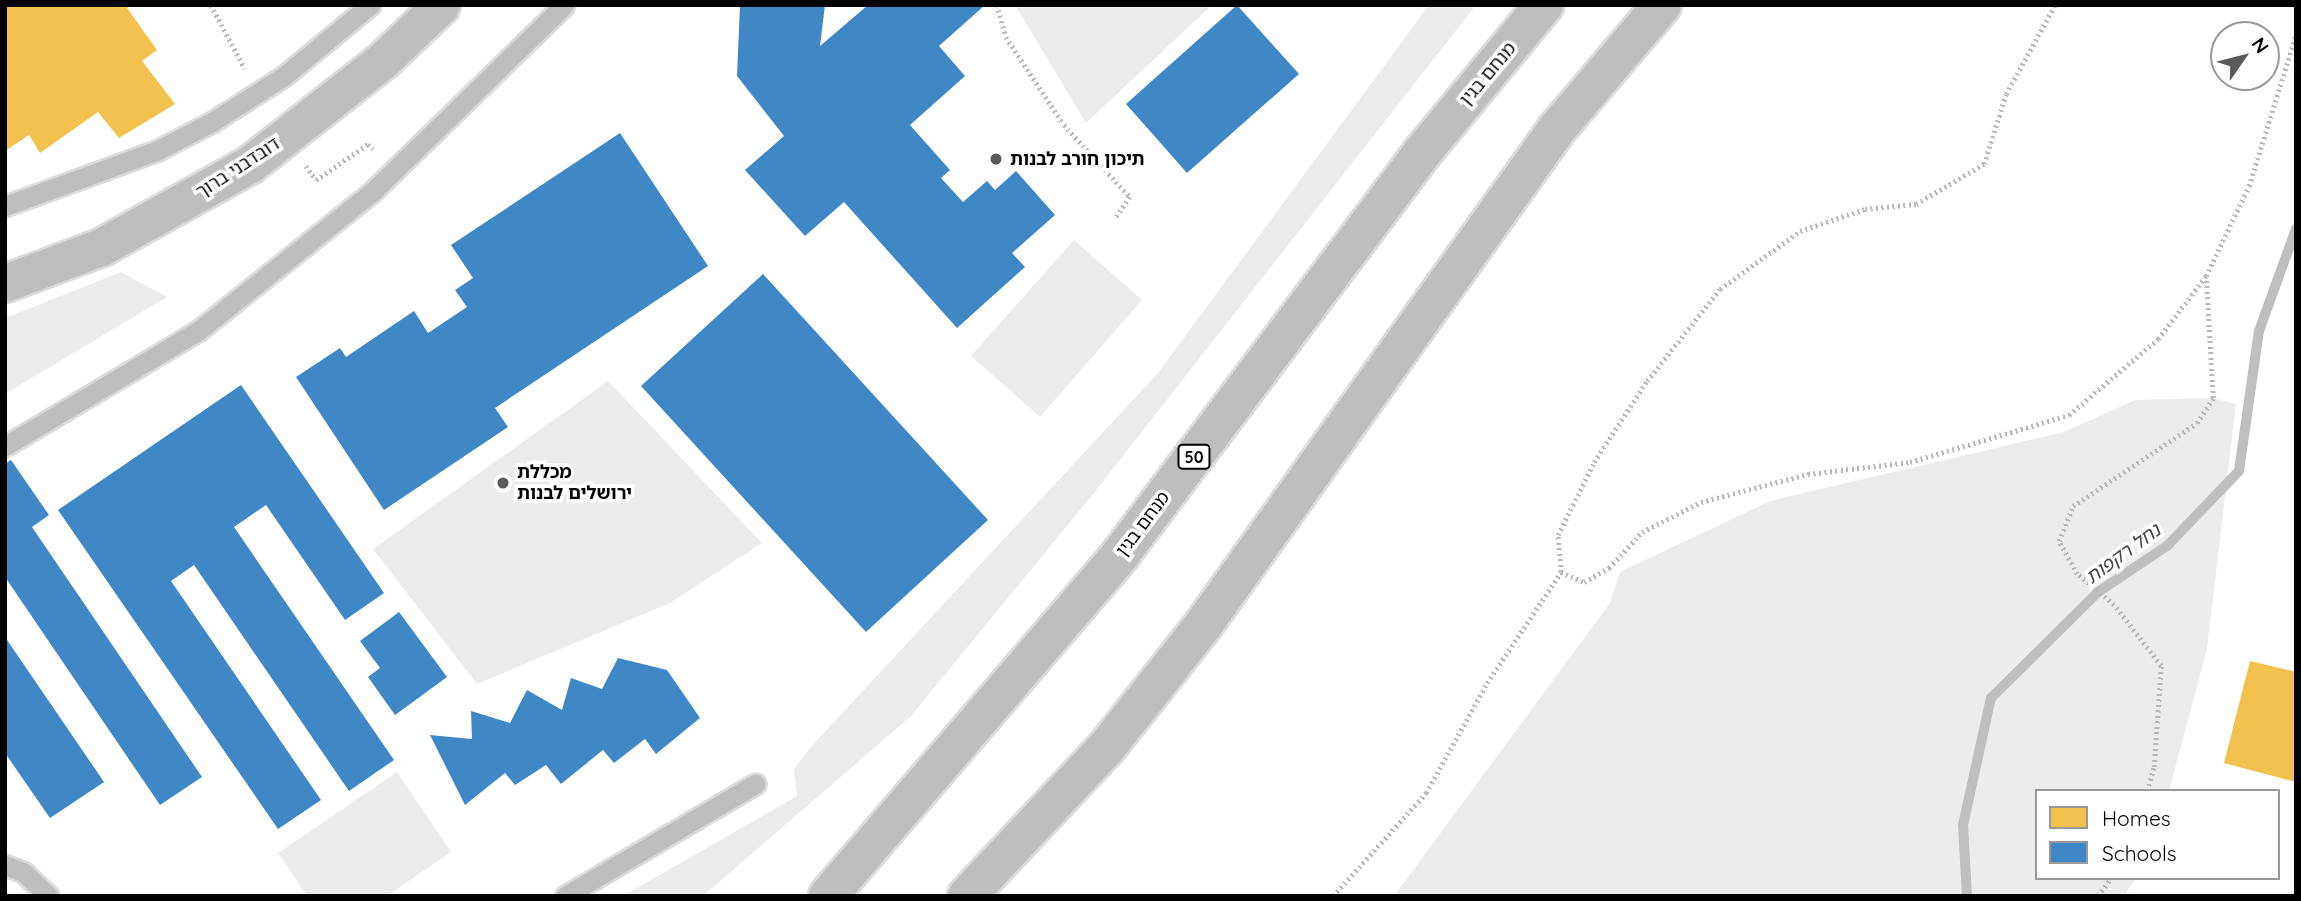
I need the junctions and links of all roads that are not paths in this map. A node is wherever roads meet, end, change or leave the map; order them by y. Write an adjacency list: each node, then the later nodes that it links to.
1 (370, 5): 6 (lane)
2 (442, 5): 7 (street, דובדבני ברוך)
3 (564, 5): 8 (lane)
4 (1544, 5): 13 (highway, מנחם בגין / 50)
5 (1660, 10): 14 (highway)
6 (5, 205)
7 (5, 283)
8 (5, 446)
9 (755, 784): 12 (lane)
10 (5, 864): 11 (lane)
11 (49, 896)
12 (565, 896)
13 (828, 896)
14 (967, 896)

